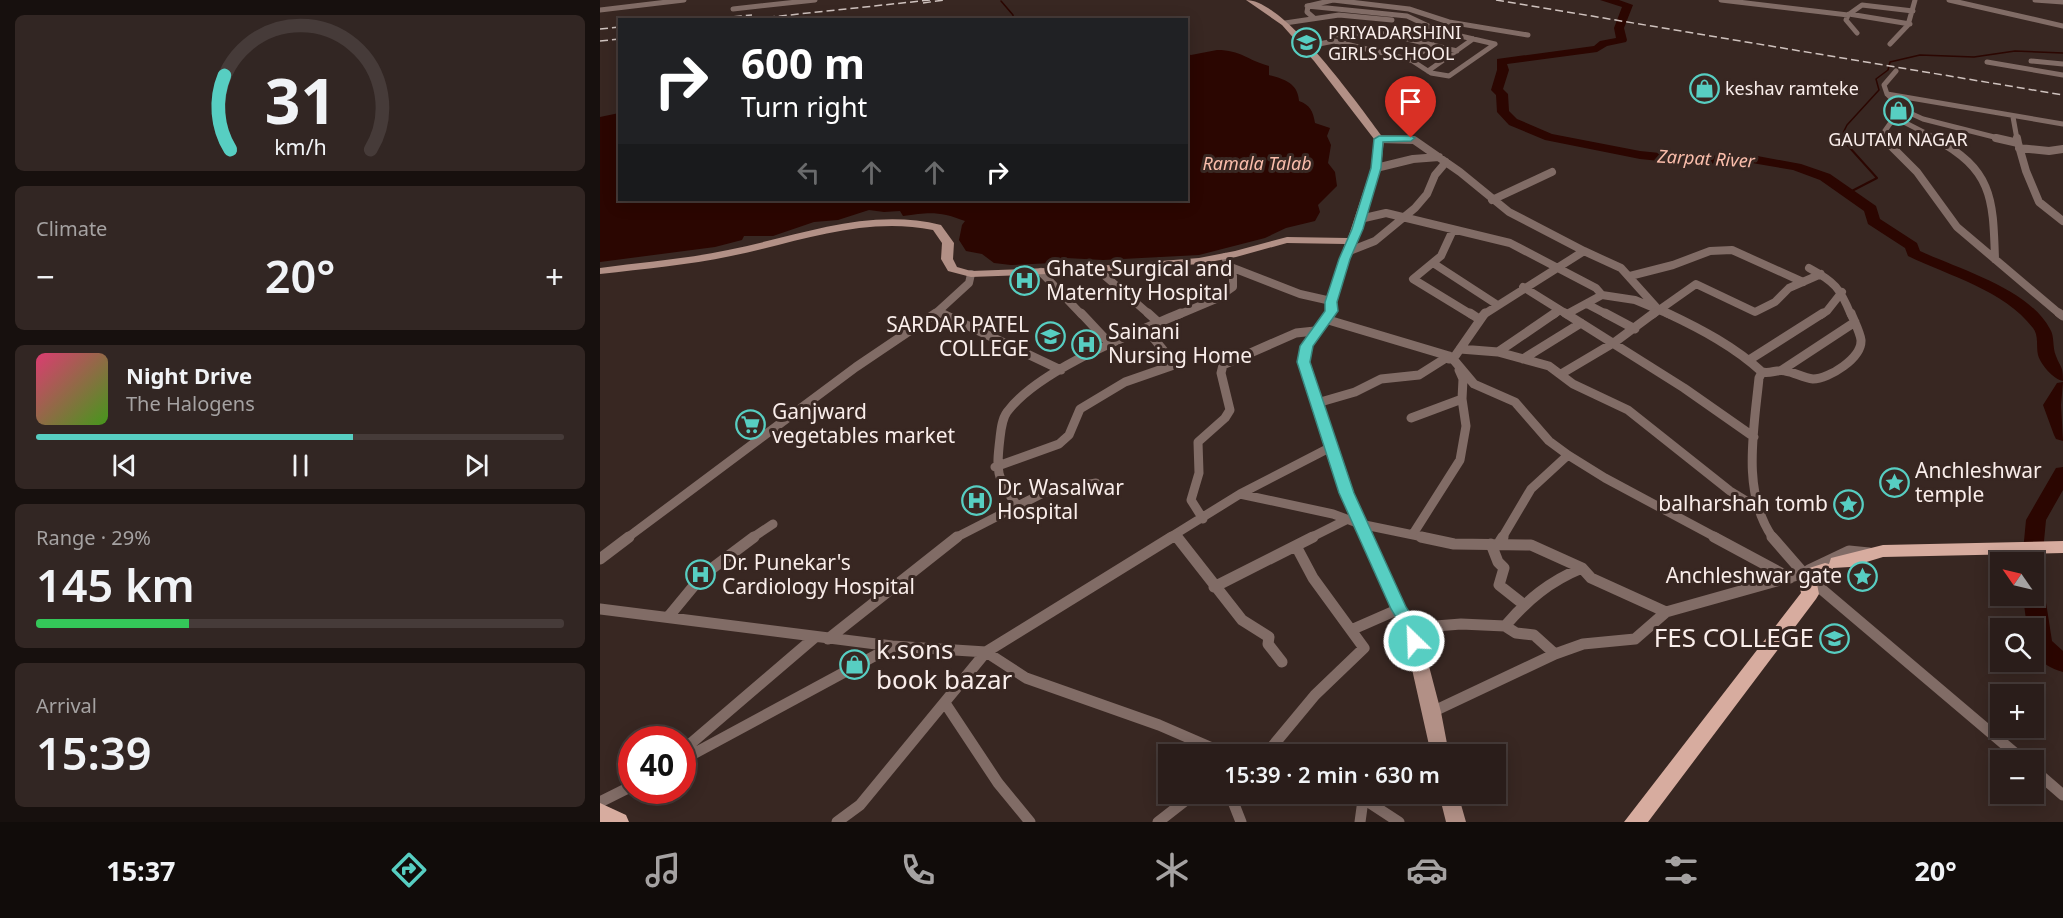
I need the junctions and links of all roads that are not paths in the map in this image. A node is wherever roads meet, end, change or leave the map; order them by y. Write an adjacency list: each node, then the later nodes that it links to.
1 (627, 0): 15 (street)
2 (684, 0): 11 (street)
3 (815, 0): 13 (street)
4 (1250, 0): 24 (street)
5 (1721, 0): 16 (street)
6 (1772, 0): 16 (street)
7 (1915, 0): 20 (street)
8 (1949, 0): 17 (street)
9 (1986, 0): 17 (street)
10 (2035, 0): 12 (street)
11 (661, 2): 15 (street)
12 (2063, 2)
13 (755, 3): 18 (street)
14 (1307, 6): 22 (street); 26 (street); 31 (street)
15 (628, 8): 19 (street)
16 (1785, 8): 21 (street)
17 (1983, 8): 27 (street)
18 (733, 9)
19 (600, 10)
20 (1913, 11): 21 (street); 25 (street)
21 (1849, 14): 25 (street); 28 (street)
22 (1314, 18): 23 (street); 24 (street)
23 (1392, 20)
24 (1285, 23): 35 (street)
25 (1910, 24): 33 (street)
26 (1423, 25): 30 (street); 32 (street)
27 (2063, 26)
28 (1857, 33)
29 (1331, 34): 30 (street)
30 (1388, 34): 34 (street)
31 (1528, 35)
32 (1473, 39): 36 (street); 41 (street)
33 (1890, 44)
34 (1432, 45): 36 (street); 37 (street)
35 (1304, 47): 37 (street); 51 (street)
36 (1457, 51): 41 (street)
37 (1410, 60): 41 (street)
38 (2031, 61): 40 (street)
39 (1987, 62): 43 (street)
40 (2063, 64)
41 (1428, 71)
42 (1896, 71): 44 (street)
43 (2063, 75)
44 (1887, 94): 45 (street); 46 (street)
45 (1936, 102): 48 (street); 49 (street)
46 (1901, 109): 47 (street); 49 (street)
47 (1894, 117): 65 (street); 65 (street)
48 (2013, 117): 50 (street); 52 (street)
49 (1920, 118): 52 (street)
50 (2063, 124)
51 (1379, 139): 54 (street); 56 (street)
52 (2018, 145): 53 (street); 61 (street)
53 (2063, 149)
54 (1439, 157): 55 (street); 56 (street)
55 (1446, 162): 58 (street); 59 (street)
56 (1376, 168): 60 (street)
57 (1552, 172): 58 (street)
58 (1492, 200): 64 (street)
59 (1404, 217): 60 (street); 62 (street); 63 (street)
60 (1360, 219): 63 (street)
61 (2063, 221)
62 (1453, 230): 67 (street); 68 (street)
63 (1349, 246): 66 (street); 80 (street)
64 (1584, 251): 68 (street); 75 (street)
65 (1995, 259): 86 (street)
66 (1226, 261): 70 (street); 80 (street); 90 (street)
67 (1433, 263): 81 (street); 88 (street)
68 (1557, 267): 77 (street); 79 (street)
69 (1809, 268): 74 (street)
70 (1097, 269): 72 (street); 90 (street)
71 (600, 271): 73 (street)
72 (1041, 272): 73 (street); 96 (street)
73 (971, 274): 84 (street)
74 (1821, 274): 76 (street); 78 (street)
75 (1630, 276): 76 (street); 83 (street)
76 (1803, 282): 83 (street)
77 (1523, 287): 81 (street); 85 (street)
78 (1842, 292): 89 (street); 101 (street)
79 (1602, 295): 82 (street); 83 (street)
80 (1331, 302): 87 (street)
81 (1496, 304): 88 (street)
82 (1587, 304): 85 (street); 93 (street)
83 (1657, 309): 93 (street); 101 (street)
84 (938, 312): 102 (street); 126 (street)
85 (1563, 312): 91 (street); 98 (street)
86 (2063, 316)
87 (1325, 319): 94 (street); 99 (street)
88 (1479, 319): 97 (street)
89 (1855, 322): 103 (street); 103 (street)
90 (1159, 323): 92 (street)
91 (1581, 323): 95 (street); 100 (street)
92 (1146, 329): 96 (street); 112 (street)
93 (1635, 329): 95 (street)
94 (1315, 332): 107 (street); 117 (street)
95 (1614, 343): 105 (street); 109 (street)
96 (1111, 345): 102 (street)
97 (1460, 350): 98 (street); 99 (street)
98 (1498, 352): 100 (street)
99 (1450, 358): 106 (street); 107 (street); 111 (street)
100 (1523, 359): 105 (street)
101 (1749, 360): 104 (street)
102 (1061, 370): 112 (street)
103 (1782, 370): 104 (street)
104 (1762, 372): 109 (street)
105 (1560, 374): 116 (street)
106 (1462, 399): 108 (street); 120 (street)
107 (1317, 403): 110 (street)
108 (1411, 418)
109 (1754, 436): 116 (street)
110 (1333, 446): 114 (street); 118 (street)
111 (1568, 455): 122 (street); 128 (street)
112 (995, 467): 115 (street)
113 (1096, 483): 115 (street)
114 (1240, 494): 117 (street); 118 (street)
115 (1017, 505): 139 (street)
116 (1758, 508): 128 (street)
117 (1203, 519): 121 (street)
118 (1353, 522): 120 (street); 123 (street); 132 (street)
119 (773, 524): 134 (street)
120 (1413, 534): 122 (street)
121 (1175, 536): 129 (street); 141 (street)
122 (1495, 544): 127 (street); 130 (street)
123 (1296, 546): 129 (street); 137 (street)
124 (2063, 547): 125 (main road)
125 (1871, 553): 128 (main road); 128 (street)
126 (600, 559)
127 (1582, 568): 130 (street); 133 (street)
128 (1800, 576): 133 (street); 150 (street); 170 (main road)
129 (1214, 587): 143 (street)
130 (1524, 604): 135 (street)
131 (600, 609): 134 (street)
132 (1399, 609): 136 (street); 137 (street)
133 (1666, 612): 142 (street)
134 (669, 616): 138 (street)
135 (1505, 626): 136 (street); 142 (street)
136 (1411, 628): 145 (street)
137 (1351, 630): 148 (street)
138 (814, 638): 139 (street); 146 (street)
139 (828, 639): 140 (street)
140 (892, 646): 141 (street); 151 (street)
141 (986, 652): 144 (street); 147 (street)
142 (1556, 654): 145 (street)
143 (1282, 662)
144 (945, 703): 163 (street); 164 (street)
145 (1432, 712): 149 (street)
146 (696, 739)
147 (1203, 744)
148 (1274, 744)
149 (1438, 744)
150 (2011, 750)
151 (696, 752)
152 (2044, 779): 154 (street)
153 (618, 793): 155 (street)
154 (2063, 795)
155 (600, 802)
156 (1181, 804): 165 (street)
157 (1234, 804): 166 (street)
158 (1360, 804): 167 (street)
159 (1371, 804): 168 (street)
160 (1452, 804): 169 (street)
161 (600, 813): 162 (main road)
162 (618, 822)
163 (837, 822)
164 (1030, 822)
165 (1158, 822)
166 (1242, 822)
167 (1360, 822)
168 (1399, 822)
169 (1456, 822)
170 (1635, 822)

